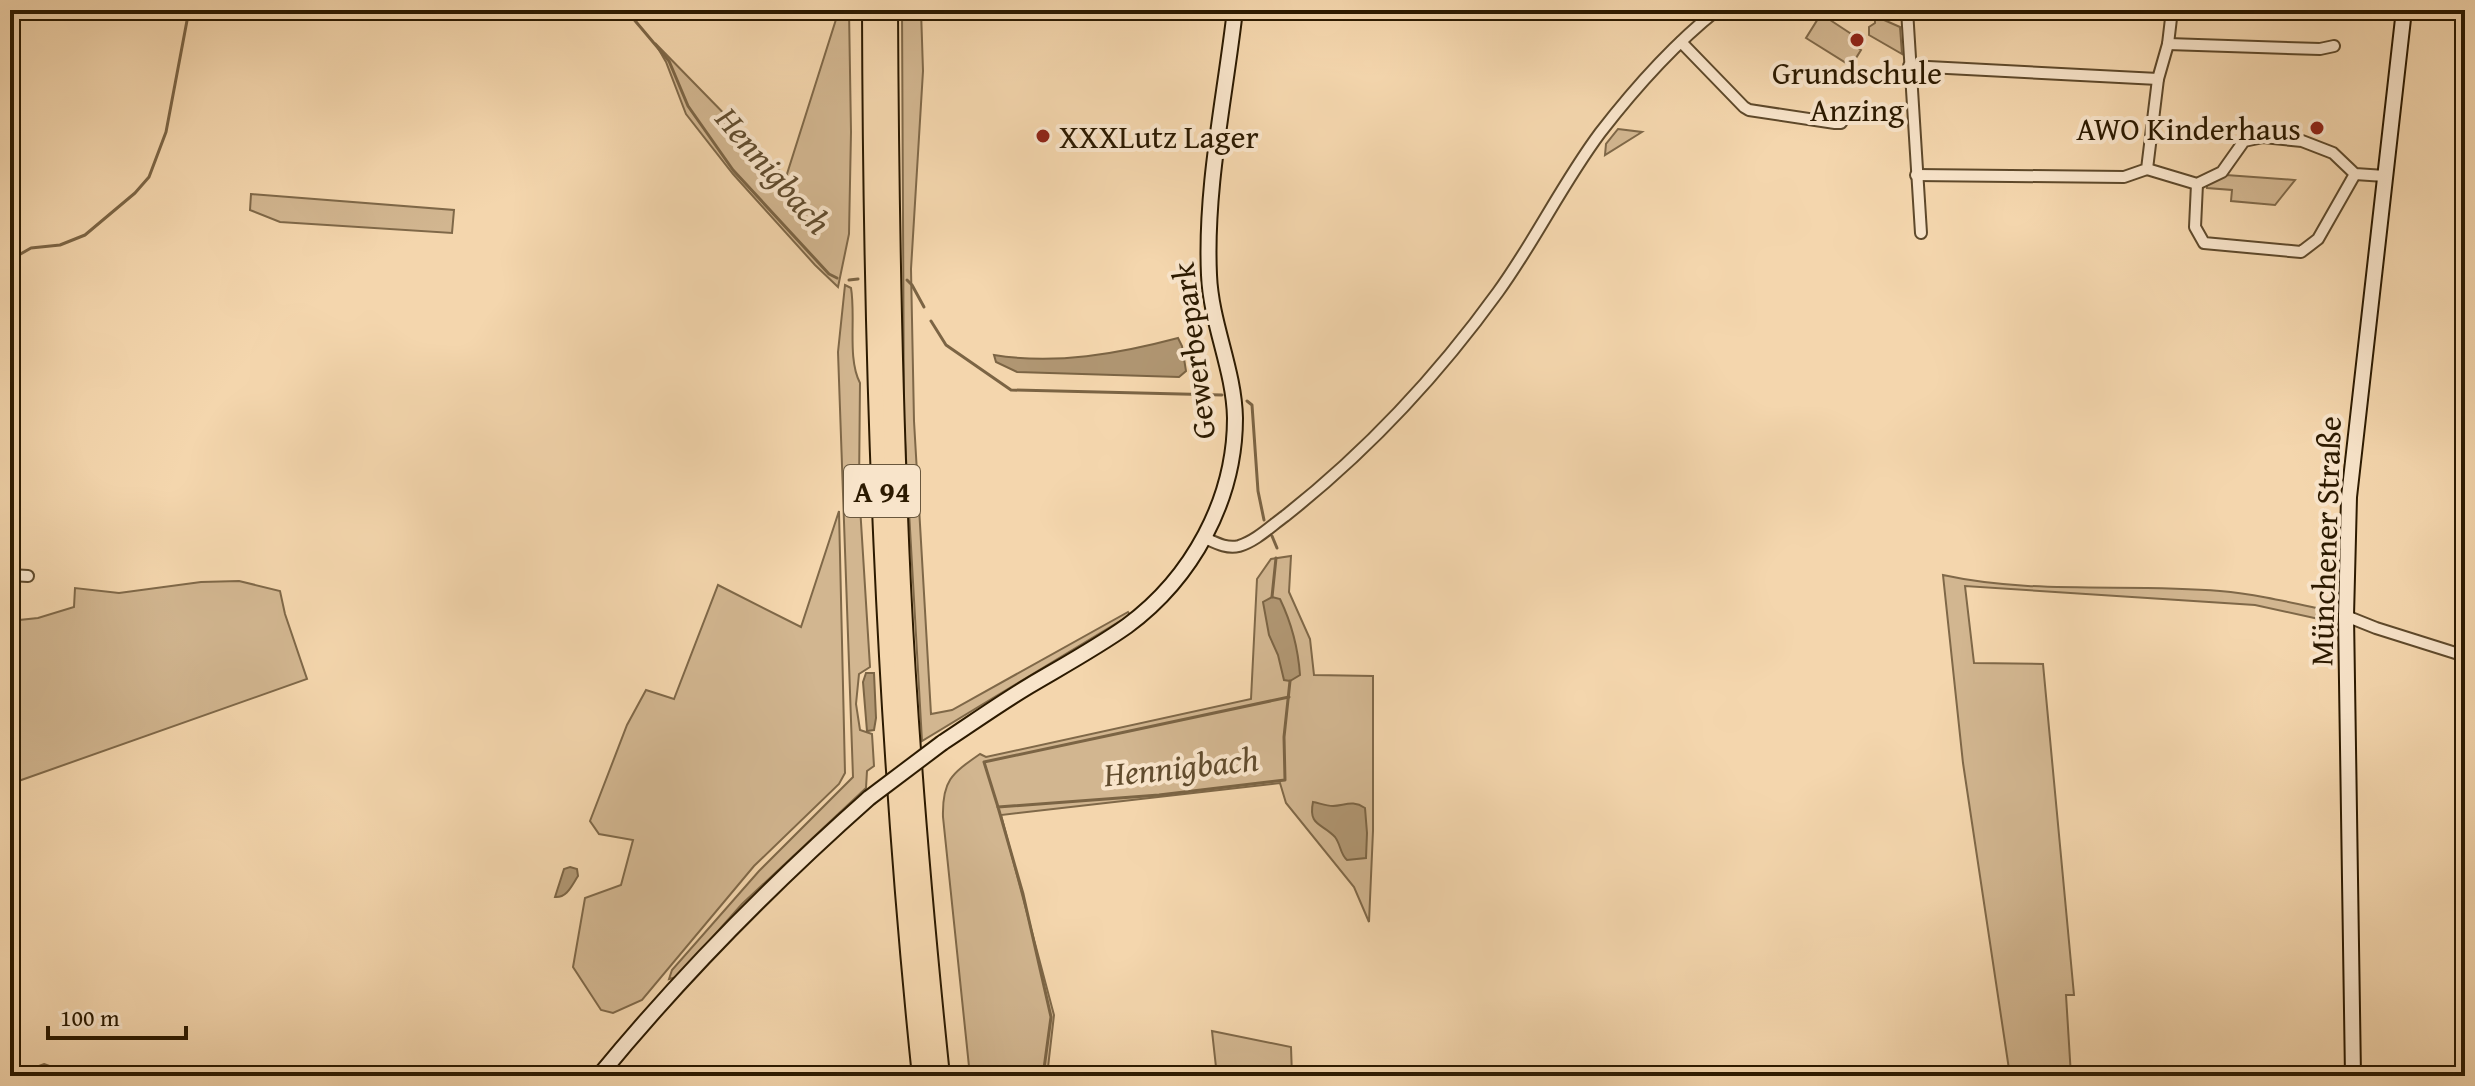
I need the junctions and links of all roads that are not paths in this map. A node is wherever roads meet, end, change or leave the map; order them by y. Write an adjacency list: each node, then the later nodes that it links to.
1 (873, 10): 27 (highway, A 94)
2 (887, 10): 28 (highway, A 94)
3 (1235, 10): 20 (street, Gewerbepark)
4 (1717, 10): 8 (street)
5 (1907, 10): 11 (street)
6 (2172, 10): 9 (street)
7 (2404, 10): 17 (street, Münchener Straße)
8 (1681, 42): 13 (street); 20 (street)
9 (2168, 44): 10 (street); 12 (street)
10 (2334, 46)
11 (1909, 66): 12 (street); 16 (street)
12 (2158, 79): 14 (street)
13 (1844, 118)
14 (2147, 169): 16 (street); 18 (street)
15 (2355, 174): 17 (street); 18 (street); 18 (street)
16 (1916, 175): 19 (street)
17 (2385, 176): 23 (street, Münchener Straße)
18 (2197, 184)
19 (1921, 233)
20 (1205, 538): 26 (street, Gewerbepark, bridge)
21 (10, 575): 22 (street)
22 (28, 576)
23 (2346, 616): 24 (street); 25 (street, Münchener Straße)
24 (2465, 656)
25 (2352, 1075)
26 (599, 1076)
27 (923, 1076)
28 (939, 1076)

